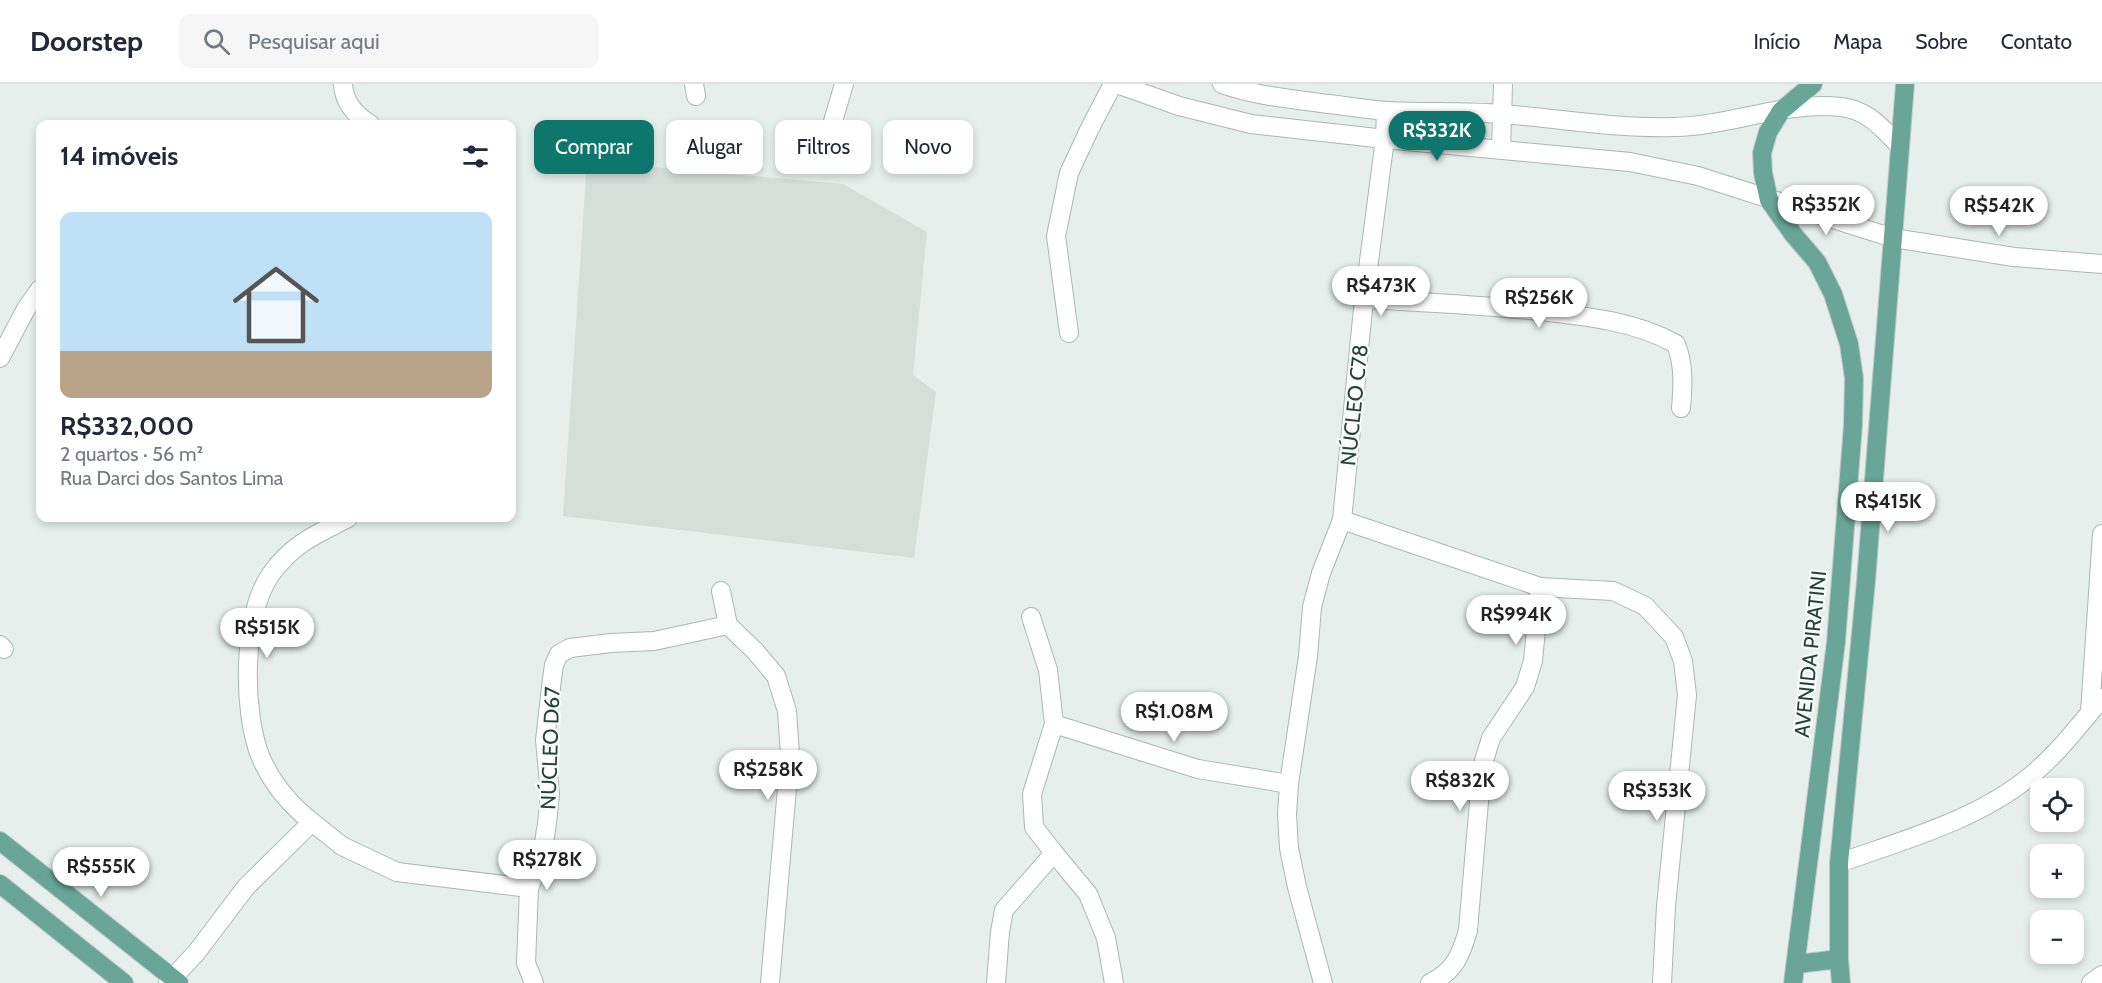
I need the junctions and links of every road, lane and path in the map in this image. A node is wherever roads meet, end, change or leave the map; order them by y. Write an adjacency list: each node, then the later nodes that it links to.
1 (343, 84): 11 (street)
2 (844, 84): 12 (street)
3 (1115, 84): 13 (street); 21 (street)
4 (1222, 84): 8 (street)
5 (1503, 84): 10 (street)
6 (1813, 84): 9 (main road, AVENIDA PIRATINI)
7 (1905, 84): 14 (main road)
8 (1386, 111): 10 (street); 13 (street, NÚCLEO C78)
9 (1781, 111): 10 (street); 14 (street); 16 (main road, AVENIDA PIRATINI)
10 (1502, 114): 15 (street)
11 (364, 120)
12 (833, 120)
13 (1385, 139): 15 (street); 20 (street, NÚCLEO C78)
14 (1900, 146): 17 (main road)
15 (1501, 150): 16 (street)
16 (1769, 200): 17 (street); 42 (main road, AVENIDA PIRATINI)
17 (1893, 238): 18 (street); 38 (main road)
18 (2102, 264)
19 (36, 295): 22 (street)
20 (1364, 299): 23 (street); 24 (street, NÚCLEO C78)
21 (1069, 333)
22 (0, 358)
23 (1681, 408)
24 (1342, 520): 27 (street); 34 (street, NÚCLEO C78)
25 (340, 522): 35 (street)
26 (2102, 534): 32 (street)
27 (1540, 587): 51 (street); 52 (street)
28 (721, 591): 30 (street)
29 (1031, 617): 33 (street)
30 (728, 625): 40 (street, NÚCLEO D67); 47 (street)
31 (2102, 698): 32 (street)
32 (2090, 712): 38 (street)
33 (1054, 724): 34 (street); 37 (street)
34 (1289, 784): 50 (street, NÚCLEO C78)
35 (312, 822): 40 (street); 44 (street)
36 (0, 841): 44 (main road)
37 (1054, 854): 48 (street); 49 (street)
38 (1839, 863): 41 (main road)
39 (0, 884): 45 (main road)
40 (529, 888): 46 (street)
41 (1839, 959): 42 (main road); 54 (main road)
42 (1797, 964): 53 (main road, AVENIDA PIRATINI)
43 (2102, 975): 55 (street)
44 (173, 981)
45 (124, 983)
46 (534, 983)
47 (770, 983)
48 (996, 983)
49 (1114, 983)
50 (1323, 983)
51 (1430, 983)
52 (1662, 983)
53 (1793, 983)
54 (1841, 983)
55 (2091, 983)

